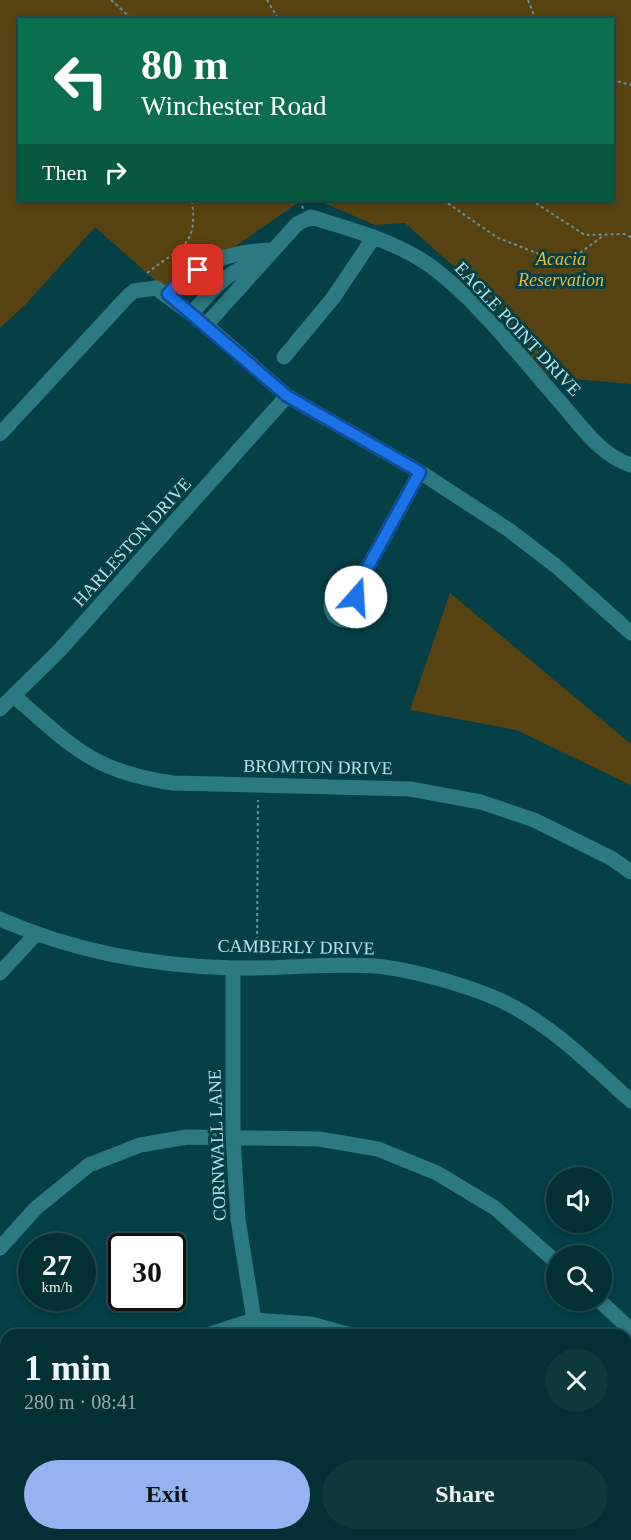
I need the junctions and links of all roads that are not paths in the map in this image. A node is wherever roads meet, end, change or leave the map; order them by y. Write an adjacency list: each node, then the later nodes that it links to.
1 (374, 237): 2 (street, EAGLE POINT DRIVE); 6 (street); 9 (street, EAGLE POINT DRIVE)
2 (268, 255): 3 (street); 4 (street, EAGLE POINT DRIVE); 5 (street, EAGLE POINT DRIVE)
3 (168, 294): 4 (street); 8 (street)
4 (191, 314): 5 (street)
5 (206, 325): 7 (street)
6 (284, 357)
7 (287, 396): 10 (street); 13 (street, HARLESTON DRIVE)
8 (0, 434)
9 (631, 465)
10 (420, 472): 11 (street); 12 (street)
11 (353, 594)
12 (631, 633)
13 (14, 696): 14 (street, HARLESTON DRIVE); 15 (street, BROMTON DRIVE)
14 (0, 709)
15 (631, 872)
16 (0, 920): 17 (street, CAMBERLY DRIVE)
17 (35, 935): 18 (street, CAMBERLY DRIVE); 19 (street)
18 (233, 968): 20 (street, CAMBERLY DRIVE); 21 (street, CORNWALL LANE)
19 (0, 973)
20 (631, 1101)
21 (233, 1138): 22 (street); 23 (street); 25 (street, CORNWALL LANE)
22 (0, 1248)
23 (546, 1253)
24 (611, 1311): 28 (street)
25 (254, 1320): 26 (street); 27 (street)
26 (226, 1329)
27 (329, 1329)
28 (630, 1329)

